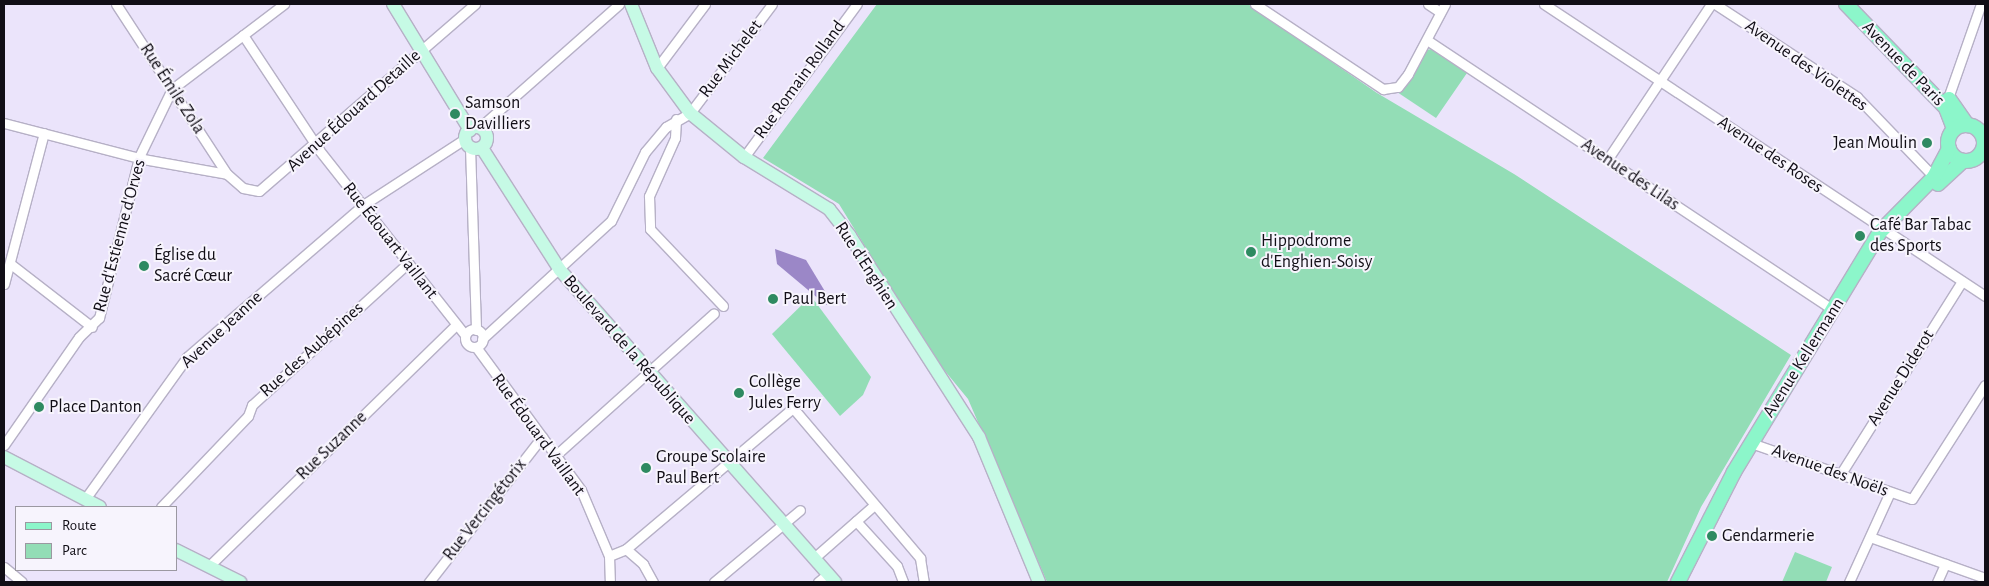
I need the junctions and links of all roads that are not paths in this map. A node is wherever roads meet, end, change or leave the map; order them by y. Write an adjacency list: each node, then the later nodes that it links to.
1 (128, 4): 18 (street)
2 (284, 4): 20 (street)
3 (393, 4): 22 (street, Boulevard de la République)
4 (475, 4): 22 (street, Avenue Édouard Detaille)
5 (619, 4): 32 (street, Avenue Jeanne)
6 (631, 4): 23 (street, Rue d'Enghien)
7 (705, 4): 23 (street)
8 (772, 4): 27 (street, Rue Michelet)
9 (857, 4): 37 (street, Rue Romain Rolland)
10 (1255, 4): 21 (street)
11 (1428, 4): 19 (street)
12 (1544, 4): 24 (street, Avenue des Roses)
13 (1711, 4): 24 (street)
14 (1715, 4): 41 (street, Avenue des Violettes)
15 (1846, 4): 30 (main road, Avenue de Paris)
16 (1856, 4): 26 (main road, Avenue de Paris)
17 (1981, 4): 26 (street)
18 (118, 7): 25 (street, Rue Émile Zola)
19 (1443, 8): 21 (street)
20 (243, 35): 25 (street); 33 (street, Rue Édouart Vaillant)
21 (1427, 40): 38 (street, Avenue des Lilas)
22 (422, 50): 32 (street, Boulevard de la République); 33 (street, Avenue Édouard Detaille)
23 (657, 68): 27 (street, Rue d'Enghien)
24 (1660, 82): 38 (street); 43 (street, Avenue des Roses)
25 (172, 90): 36 (street, Rue d'Estienne d'Orves); 40 (street, Rue Émile Zola)
26 (1948, 98): 30 (main road, Avenue de Paris)
27 (690, 114): 28 (street); 37 (street, Rue d'Enghien)
28 (676, 119): 46 (street); 50 (street)
29 (4, 123): 31 (street)
30 (1961, 127): 34 (main road, Avenue Kellermann); 35 (main road)
31 (44, 133): 36 (street); 45 (street)
32 (473, 138): 42 (street, Avenue Jeanne); 46 (street, Boulevard de la République); 55 (street)
33 (316, 146): 40 (street, Avenue Édouard Detaille); 42 (street, Rue Édouart Vaillant)
34 (1949, 149): 39 (main road); 41 (main road, Avenue Kellermann)
35 (1983, 151): 39 (main road)
36 (139, 157): 40 (street); 54 (street, Rue d'Estienne d'Orves)
37 (744, 157): 94 (street, Rue d'Enghien)
38 (1607, 160): 51 (street, Avenue des Lilas)
39 (1963, 160): 43 (main road, Avenue Kellermann)
40 (227, 174)
41 (1934, 177): 43 (main road, Avenue Kellermann)
42 (363, 206): 44 (street, Rue Édouart Vaillant); 68 (street, Avenue Jeanne)
43 (1884, 231): 47 (street, Avenue des Roses); 51 (main road, Avenue Kellermann); 61 (main road, Avenue Kellermann)
44 (408, 263): 53 (street, Rue Édouart Vaillant); 70 (street, Rue des Aubépines)
45 (12, 265): 48 (street); 54 (street)
46 (560, 270): 57 (street); 58 (street, Boulevard de la République)
47 (1962, 281): 49 (street, Avenue des Roses); 66 (street, Avenue Diderot)
48 (4, 284)
49 (1985, 296)
50 (723, 306)
51 (1833, 310): 61 (main road, Avenue Kellermann)
52 (714, 314): 58 (street)
53 (456, 325): 56 (street, Rue Édouart Vaillant); 81 (street, Rue Suzanne)
54 (92, 328): 62 (street)
55 (476, 330): 56 (street); 57 (street)
56 (466, 335): 57 (street, Rue Édouart Vaillant)
57 (479, 343): 60 (street, Rue Édouard Vaillant)
58 (649, 372): 63 (street); 65 (street, Boulevard de la République)
59 (1985, 385): 67 (street, Avenue des Noëls)
60 (542, 437): 63 (street, Rue Édouard Vaillant); 87 (street, Rue Vercingétorix)
61 (1754, 443): 66 (street, Avenue des Noëls); 95 (main road, Avenue Kellermann); 96 (main road, Avenue Kellermann)
62 (4, 445)
63 (556, 455): 78 (street, Rue Édouard Vaillant)
64 (4, 457): 68 (street)
65 (727, 461): 71 (street); 74 (street, Boulevard de la République); 76 (street)
66 (1840, 475): 67 (street, Avenue des Noëls)
67 (1890, 492): 75 (street)
68 (85, 499): 69 (street)
69 (98, 506)
70 (162, 506)
71 (873, 506): 73 (street); 93 (street)
72 (800, 510): 74 (street)
73 (856, 521): 79 (street); 92 (street)
74 (783, 523): 79 (street, Boulevard de la République); 90 (street)
75 (1870, 537): 80 (street); 97 (street)
76 (626, 548): 78 (street); 89 (street)
77 (178, 551): 81 (street)
78 (609, 556): 88 (street, Rue Édouard Vaillant)
79 (814, 558): 83 (street, Boulevard de la République)
80 (1945, 564): 84 (street); 98 (street)
81 (209, 566): 86 (street)
82 (4, 567): 85 (street)
83 (832, 578): 91 (street)
84 (1985, 578)
85 (22, 582)
86 (240, 582)
87 (429, 582)
88 (610, 582)
89 (653, 582)
90 (714, 582)
91 (818, 582)
92 (903, 582)
93 (924, 582)
94 (1039, 582)
95 (1678, 582)
96 (1684, 582)
97 (1849, 582)
98 (1937, 582)

